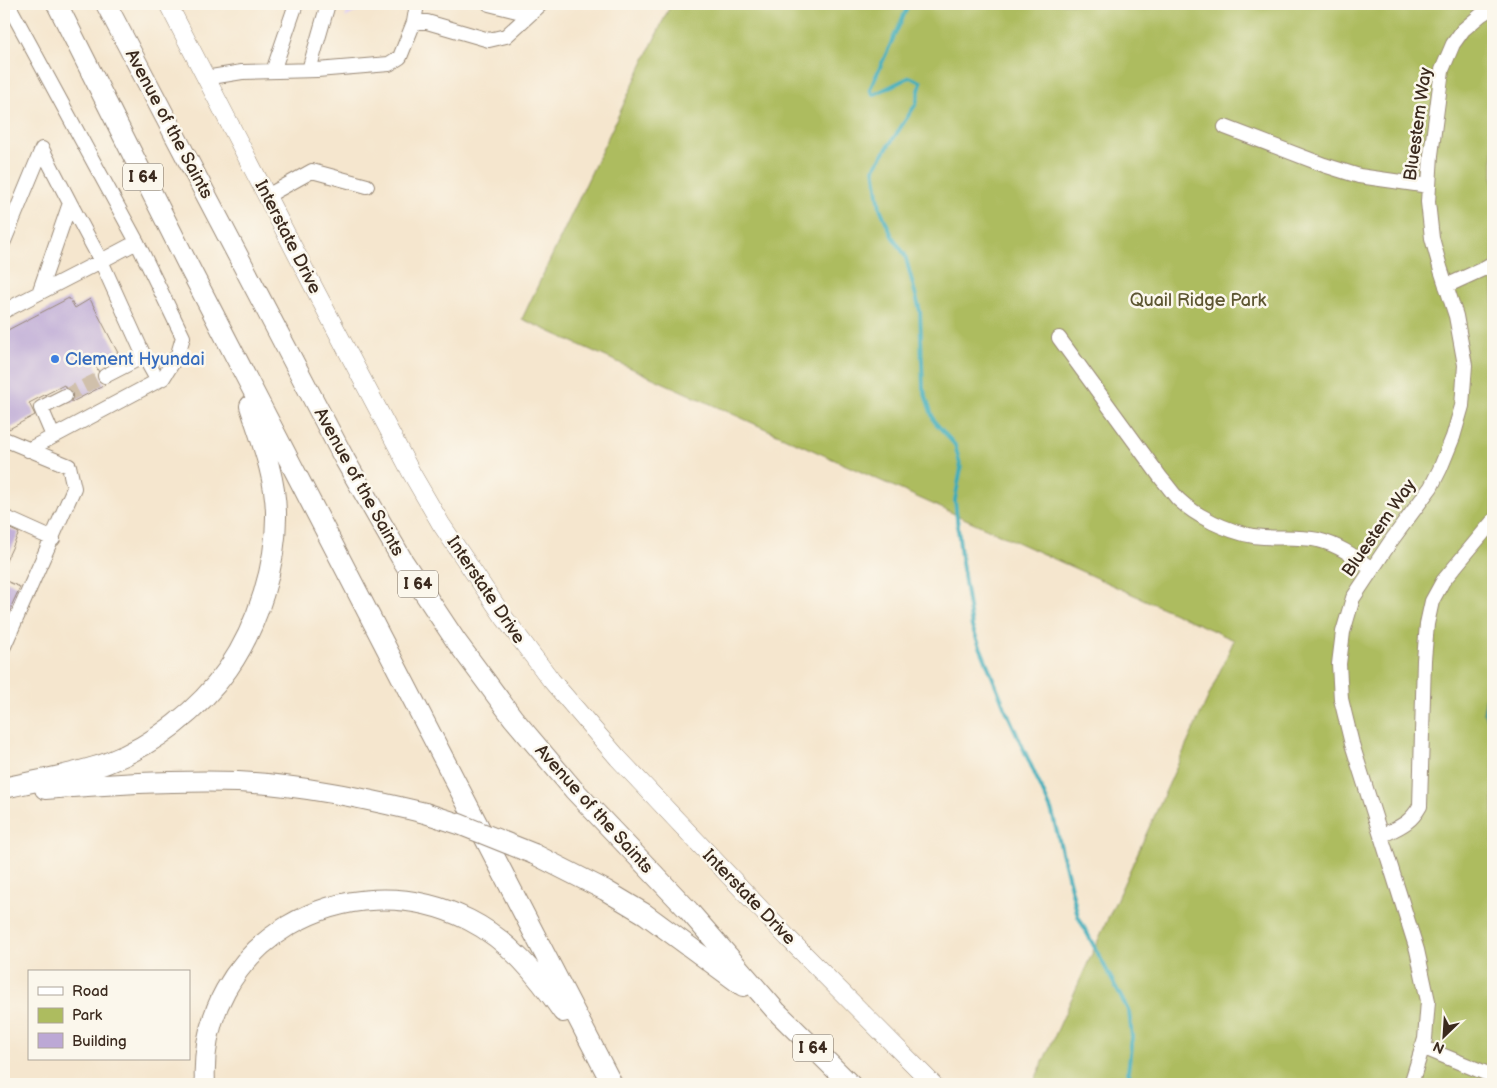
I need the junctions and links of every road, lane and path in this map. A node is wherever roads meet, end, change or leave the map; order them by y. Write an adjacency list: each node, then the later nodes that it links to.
1 (8, 4): 22 (street)
2 (57, 4): 29 (highway, I 64)
3 (106, 4): 45 (highway, Avenue of the Saints / I 64)
4 (168, 4): 15 (main road, Interstate Drive)
5 (296, 4): 14 (street)
6 (328, 4): 13 (street)
7 (417, 4): 12 (street)
8 (489, 4): 9 (street)
9 (527, 4)
10 (541, 4): 12 (street)
11 (1493, 7): 18 (street, Bluestem Way)
12 (414, 22): 13 (street)
13 (309, 70): 14 (street)
14 (272, 72): 15 (street)
15 (205, 78): 19 (main road, Interstate Drive)
16 (1225, 126): 18 (street)
17 (367, 186): 19 (street)
18 (1429, 186): 25 (street, Bluestem Way)
19 (267, 196): 51 (main road, Interstate Drive)
20 (70, 203): 21 (street); 23 (street); 26 (street)
21 (4, 241)
22 (137, 242): 23 (street); 32 (street)
23 (101, 261): 26 (street); 30 (street)
24 (1493, 263): 25 (street)
25 (1446, 286): 40 (street, Bluestem Way)
26 (39, 293): 27 (street)
27 (4, 311)
28 (1059, 338): 40 (street)
29 (231, 349): 42 (highway); 48 (highway, I 64)
30 (144, 356): 31 (street); 32 (street)
31 (105, 376)
32 (158, 381): 34 (street)
33 (66, 396): 34 (street)
34 (54, 436): 36 (street)
35 (4, 439): 36 (street)
36 (28, 450): 39 (street)
37 (4, 517): 39 (street)
38 (1493, 521): 44 (street)
39 (53, 539): 41 (street)
40 (1372, 569): 44 (street, Bluestem Way)
41 (4, 646)
42 (4, 788)
43 (4, 792): 45 (highway, bridge)
44 (1381, 836): 46 (street, Bluestem Way)
45 (776, 1012): 50 (highway, Avenue of the Saints / I 64)
46 (1422, 1047): 47 (street); 52 (street, Bluestem Way)
47 (1493, 1076)
48 (610, 1080): 49 (highway)
49 (205, 1084)
50 (850, 1084)
51 (933, 1084)
52 (1411, 1084)

